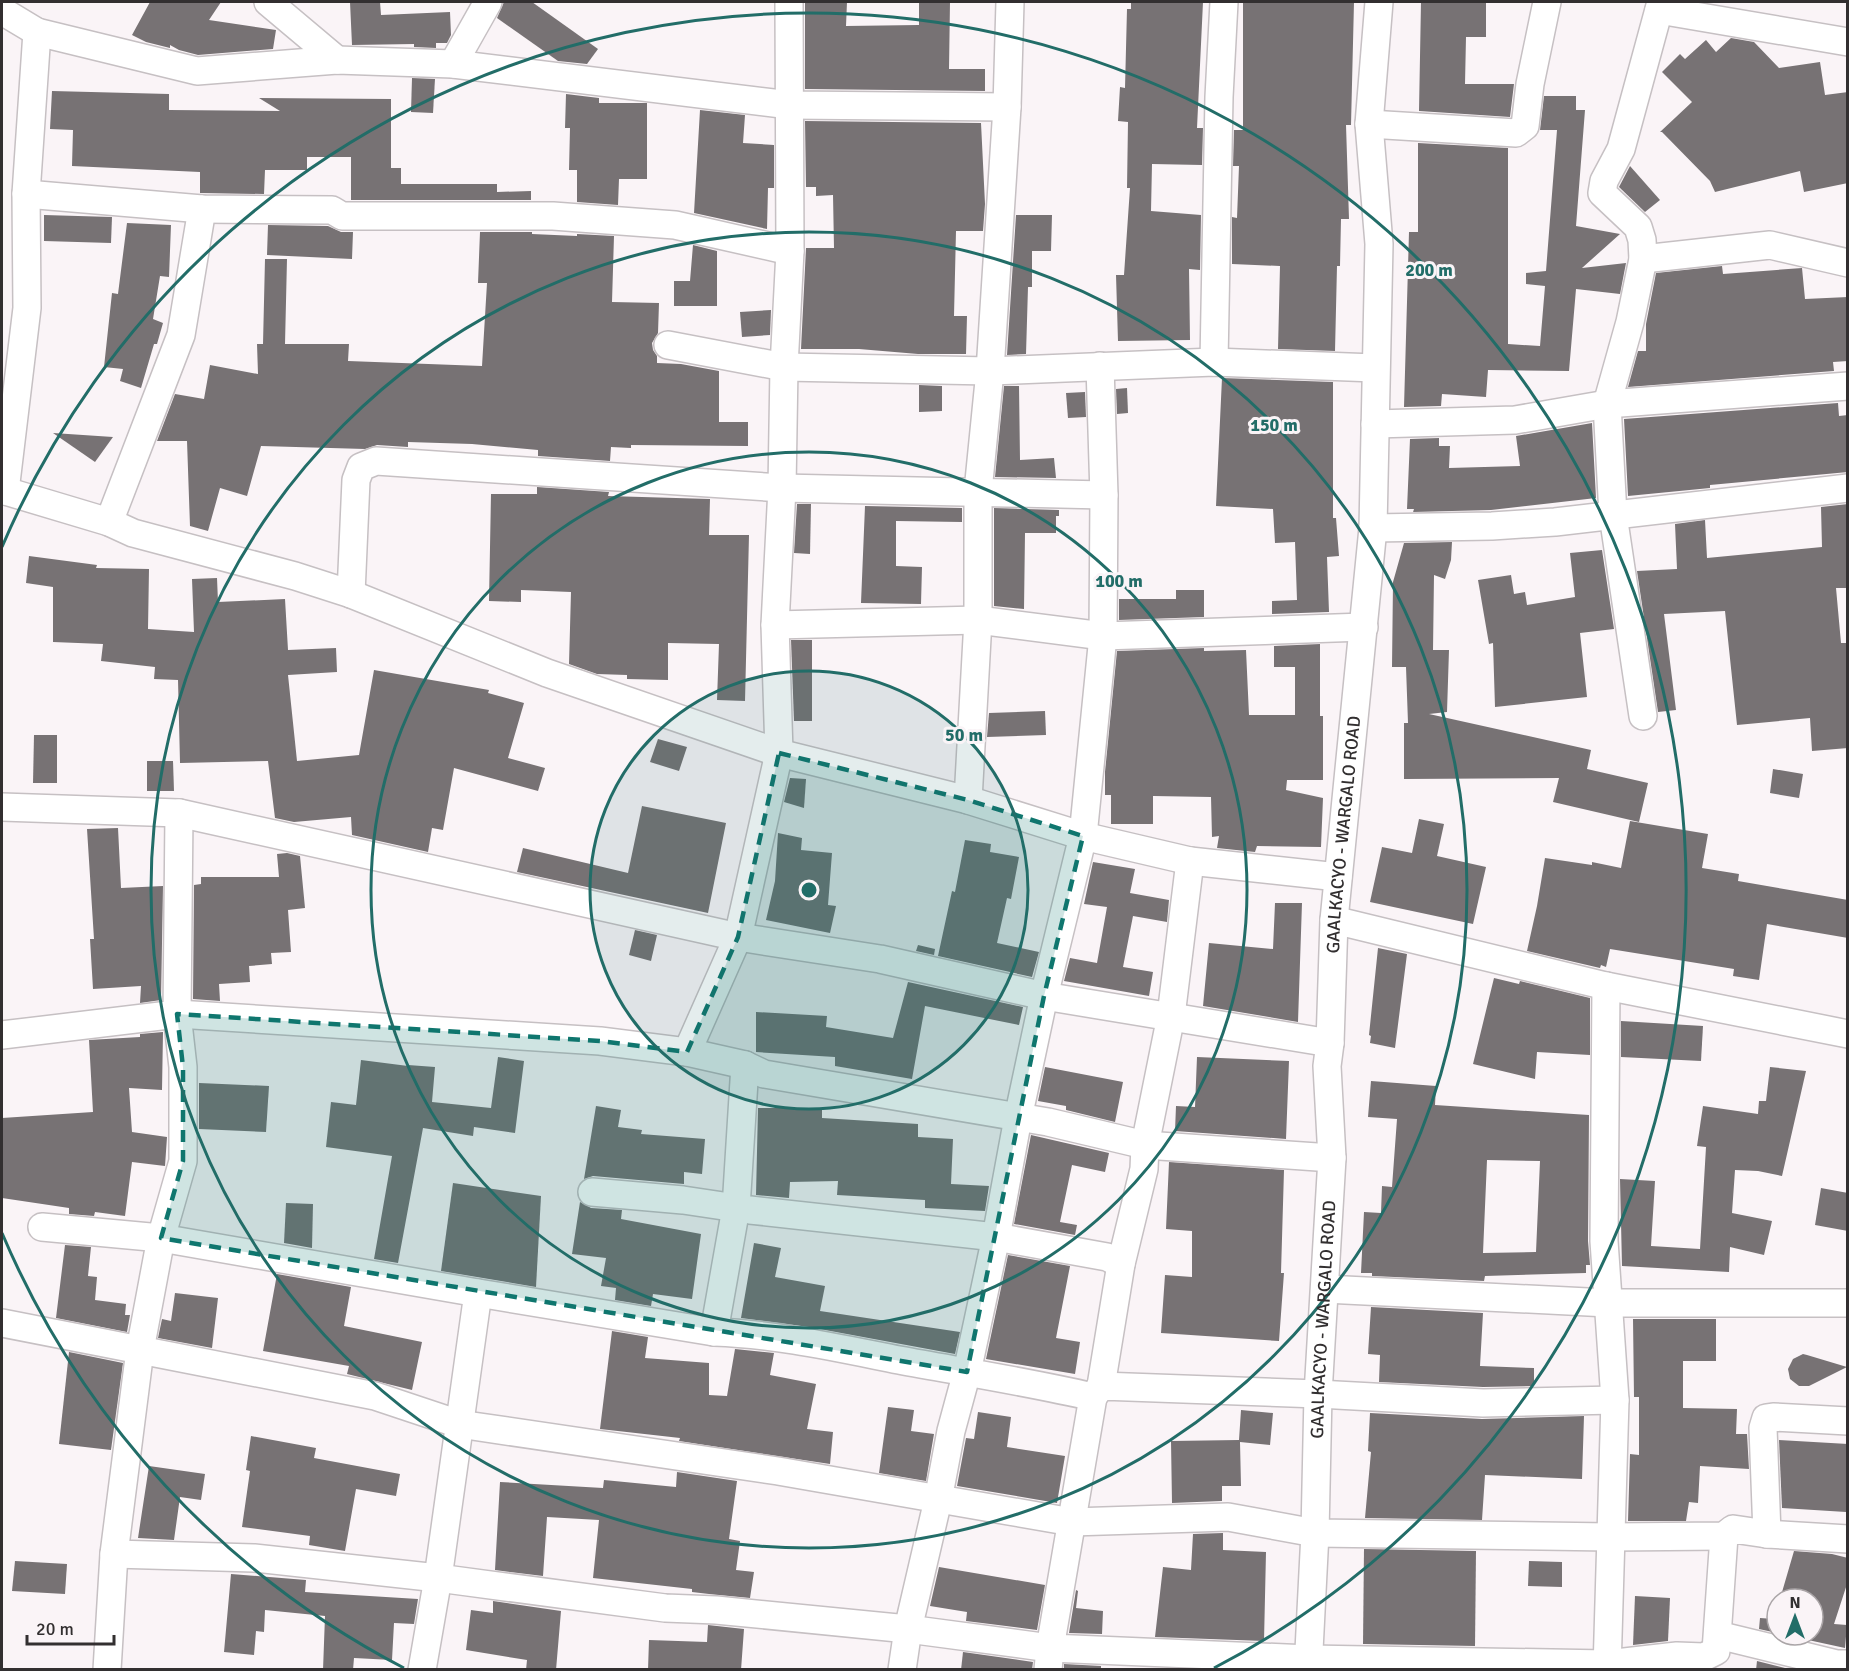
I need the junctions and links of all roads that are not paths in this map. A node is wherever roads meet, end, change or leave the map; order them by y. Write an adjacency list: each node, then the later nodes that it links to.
1 (268, 2): 12 (street)
2 (488, 2): 13 (street)
3 (789, 2): 14 (street)
4 (1010, 2): 15 (street)
5 (1224, 2): 23 (street)
6 (1379, 2): 16 (street, GAALKACYO - WARGALO ROAD)
7 (1546, 2): 16 (street)
8 (1660, 6): 11 (street); 20 (street)
9 (2, 11): 10 (street)
10 (37, 32): 12 (street); 17 (street)
11 (1848, 42)
12 (337, 60): 13 (street)
13 (453, 64): 14 (street)
14 (790, 105): 15 (street); 19 (street)
15 (1007, 107): 27 (street)
16 (1369, 124): 26 (street, GAALKACYO - WARGALO ROAD)
17 (27, 194): 18 (street); 33 (street)
18 (202, 209): 19 (street); 37 (street)
19 (790, 251): 25 (street)
20 (1643, 259): 21 (street); 29 (street)
21 (1848, 263)
22 (668, 345): 25 (street)
23 (1214, 362): 24 (street); 26 (street)
24 (1100, 366): 27 (street); 35 (street)
25 (784, 367): 27 (street); 31 (street)
26 (1375, 368): 30 (street, GAALKACYO - WARGALO ROAD)
27 (990, 371): 34 (street)
28 (1848, 386): 29 (street)
29 (1607, 404): 30 (street); 36 (street)
30 (1375, 424): 38 (street, GAALKACYO - WARGALO ROAD)
31 (782, 488): 34 (street); 39 (street); 41 (street)
32 (1848, 488): 36 (street)
33 (3, 491): 37 (street)
34 (978, 491): 35 (street); 40 (street)
35 (1104, 495): 43 (street)
36 (1614, 515): 38 (street); 44 (street)
37 (109, 522): 39 (street)
38 (1373, 528): 42 (street, GAALKACYO - WARGALO ROAD)
39 (351, 594): 45 (street)
40 (978, 620): 41 (street); 43 (street); 46 (street)
41 (775, 625): 45 (street)
42 (1364, 627): 43 (street); 51 (street, GAALKACYO - WARGALO ROAD)
43 (1103, 636): 49 (street)
44 (1643, 716)
45 (779, 753): 46 (street); 53 (street)
46 (968, 800): 49 (street)
47 (2, 807): 48 (street)
48 (179, 813): 53 (street); 56 (street)
49 (1083, 836): 50 (street); 55 (street)
50 (1190, 861): 51 (street); 57 (street)
51 (1338, 877): 52 (street, GAALKACYO - WARGALO ROAD)
52 (1334, 920): 54 (street); 60 (street, GAALKACYO - WARGALO ROAD)
53 (738, 938): 55 (street); 61 (street)
54 (1606, 986): 58 (street); 74 (street)
55 (1044, 996): 57 (street); 63 (street)
56 (177, 1014): 59 (street); 61 (street); 70 (street)
57 (1171, 1016): 60 (street); 64 (street)
58 (1848, 1034)
59 (2, 1035)
60 (1330, 1043): 65 (street, GAALKACYO - WARGALO ROAD)
61 (687, 1052): 62 (street)
62 (745, 1065): 63 (street); 67 (street)
63 (1018, 1118): 64 (street); 69 (street)
64 (1145, 1146): 65 (street); 71 (street)
65 (1332, 1158): 72 (street, GAALKACYO - WARGALO ROAD)
66 (592, 1192): 67 (street)
67 (736, 1208): 69 (street); 77 (street)
68 (42, 1227): 70 (street)
69 (996, 1237): 71 (street); 79 (street)
70 (161, 1238): 73 (street); 78 (street)
71 (1122, 1264): 80 (street)
72 (1325, 1290): 74 (street); 81 (street, GAALKACYO - WARGALO ROAD)
73 (478, 1293): 77 (street); 84 (street)
74 (1608, 1303): 75 (street); 82 (street)
75 (1848, 1303)
76 (2, 1323): 78 (street)
77 (714, 1332): 79 (street)
78 (140, 1350): 84 (street); 92 (street)
79 (967, 1372): 80 (street); 85 (street)
80 (1097, 1392): 81 (street); 86 (street)
81 (1318, 1394): 82 (street); 87 (street, GAALKACYO - WARGALO ROAD)
82 (1615, 1400): 90 (street)
83 (1848, 1421): 88 (street)
84 (459, 1424): 85 (street); 93 (street)
85 (938, 1500): 86 (street); 94 (street)
86 (1072, 1522): 87 (street); 96 (street)
87 (1315, 1533): 90 (street); 97 (street, GAALKACYO - WARGALO ROAD)
88 (1767, 1534): 89 (street); 91 (street)
89 (1724, 1536): 90 (street); 95 (street)
90 (1610, 1537): 99 (street)
91 (1848, 1539)
92 (114, 1554): 93 (street); 100 (street)
93 (438, 1578): 94 (street); 101 (street)
94 (908, 1629): 96 (street); 102 (street)
95 (1718, 1635): 98 (street); 99 (street)
96 (1049, 1659): 97 (street)
97 (1308, 1664): 99 (street)
98 (1840, 1666)
99 (1607, 1667)
100 (107, 1670)
101 (422, 1670)
102 (902, 1670)

